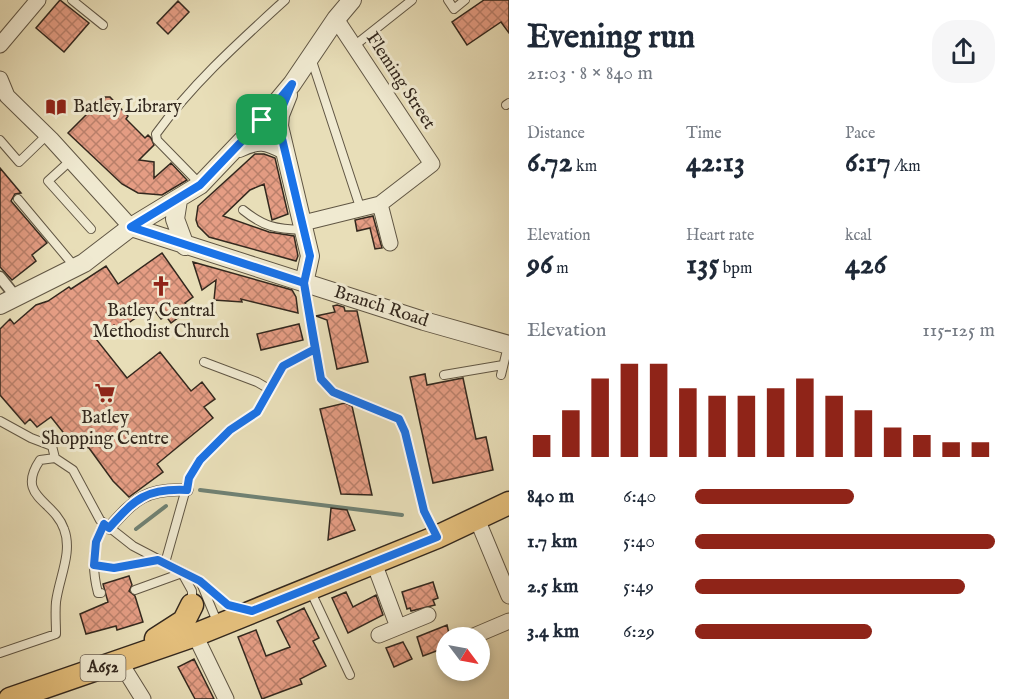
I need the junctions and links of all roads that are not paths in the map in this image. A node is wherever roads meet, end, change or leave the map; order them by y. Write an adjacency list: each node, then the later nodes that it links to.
1 (38, 0): 10 (street)
2 (72, 0): 9 (lane)
3 (285, 0): 20 (lane)
4 (352, 0): 8 (street)
5 (412, 0): 11 (lane)
6 (448, 0): 7 (lane)
7 (465, 0)
8 (336, 19): 11 (street, Fleming Street); 12 (street)
9 (103, 26)
10 (0, 45)
11 (354, 46): 23 (street, Fleming Street)
12 (311, 58): 14 (street); 25 (lane)
13 (0, 79): 15 (street)
14 (292, 84): 17 (street); 18 (street)
15 (47, 135): 16 (lane); 19 (street)
16 (0, 140)
17 (235, 150): 18 (street); 20 (street)
18 (284, 150): 26 (street)
19 (68, 158): 27 (street); 28 (lane)
20 (200, 185): 22 (street)
21 (18, 199): 31 (lane)
22 (178, 200): 27 (street); 30 (street)
23 (380, 204): 25 (street); 29 (street)
24 (243, 210): 26 (lane)
25 (361, 210): 26 (street)
26 (304, 226): 33 (street)
27 (131, 227): 30 (street, Branch Road); 31 (street)
28 (91, 229)
29 (390, 243)
30 (185, 246): 33 (street, Branch Road)
31 (75, 267): 34 (street)
32 (0, 277): 34 (street)
33 (304, 283): 35 (street, Branch Road); 36 (lane)
34 (8, 301)
35 (509, 345): 38 (lane)
36 (315, 349): 41 (lane); 48 (lane)
37 (204, 362): 41 (lane)
38 (503, 365): 39 (lane); 40 (lane)
39 (444, 375)
40 (501, 375)
41 (269, 389): 44 (lane)
42 (0, 421): 43 (lane)
43 (54, 458): 47 (lane); 66 (lane)
44 (187, 490): 47 (street); 49 (lane)
45 (509, 503): 46 (main road, A652)
46 (477, 519): 48 (main road, A652); 57 (street)
47 (107, 526): 49 (lane); 51 (lane)
48 (437, 537): 50 (main road, A652)
49 (161, 561): 51 (lane); 52 (lane)
50 (374, 562): 54 (main road, A652); 63 (street)
51 (94, 566): 56 (lane)
52 (182, 573): 53 (lane); 55 (lane); 61 (lane)
53 (200, 581): 58 (lane); 62 (lane)
54 (310, 588): 58 (main road, A652); 68 (lane)
55 (135, 590)
56 (101, 593)
57 (509, 596)
58 (252, 611): 62 (main road, A652)
59 (428, 615): 63 (street)
60 (509, 621): 64 (street)
61 (194, 622): 62 (main road, A652); 67 (main road, A652); 67 (main road); 71 (street)
62 (218, 625)
63 (398, 627): 65 (street)
64 (490, 629)
65 (379, 635)
66 (0, 653)
67 (120, 662): 69 (main road, A652); 70 (street)
68 (350, 675)
69 (10, 699)
70 (143, 699)
71 (226, 699)

